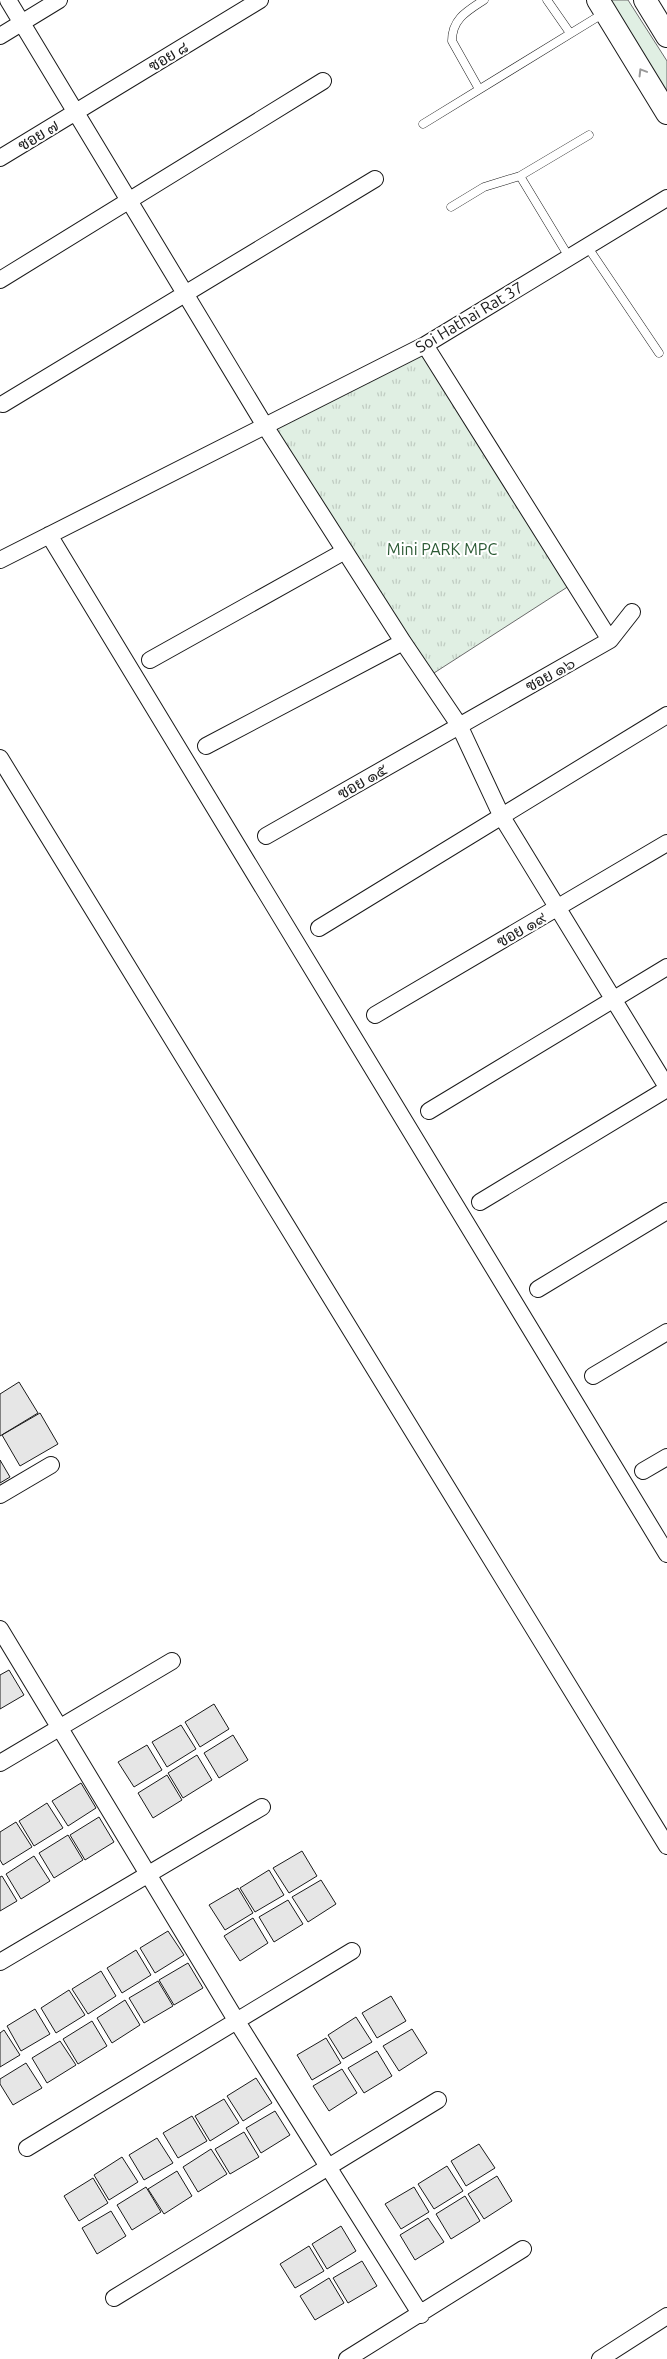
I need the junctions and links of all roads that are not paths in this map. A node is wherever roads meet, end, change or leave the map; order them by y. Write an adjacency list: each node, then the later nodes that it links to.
1 (8, 0): 8 (street)
2 (59, 0): 8 (street)
3 (260, 0): 14 (street, ซอย ๘)
4 (484, 0): 13 (lane)
5 (547, 0): 9 (lane)
6 (602, 6): 9 (lane); 15 (main road, one-way to 6)
7 (655, 8): 11 (main road)
8 (22, 22): 10 (street); 14 (street)
9 (570, 33): 13 (lane)
10 (0, 36)
11 (667, 36)
12 (323, 82): 22 (street)
13 (479, 89): 16 (lane)
14 (76, 112): 18 (street, ซอย ๗); 22 (street)
15 (667, 114)
16 (423, 124)
17 (589, 135): 19 (lane)
18 (0, 158)
19 (520, 176): 23 (lane); 25 (lane)
20 (375, 179): 27 (street)
21 (667, 198): 24 (street, Soi Hathai Rat 37)
22 (128, 201): 26 (street); 27 (street)
23 (451, 207)
24 (587, 246): 25 (street, Soi Hathai Rat 37); 29 (lane)
25 (568, 257): 28 (street, Soi Hathai Rat 37)
26 (0, 280)
27 (185, 293): 30 (street); 31 (street)
28 (425, 345): 31 (street, Soi Hathai Rat 37); 36 (street)
29 (659, 353)
30 (3, 404)
31 (265, 426): 32 (street, Soi Hathai Rat 37); 33 (street)
32 (48, 535): 34 (street, Soi Hathai Rat 37); 62 (street)
33 (345, 551): 37 (street); 38 (street)
34 (0, 560)
35 (632, 612): 36 (street, ซอย ๑๖)
36 (610, 640): 40 (street, ซอย ๑๖)
37 (403, 642): 40 (street); 41 (street)
38 (150, 660)
39 (667, 715): 43 (street)
40 (459, 726): 43 (street); 44 (street, ซอย ๑๕)
41 (206, 746)
42 (0, 758): 68 (street)
43 (502, 817): 46 (street); 47 (street)
44 (266, 836)
45 (667, 843): 46 (street, ซอย ๑๙)
46 (558, 908): 49 (street); 50 (street, ซอย ๑๙)
47 (319, 928)
48 (667, 967): 49 (street)
49 (614, 999): 51 (street); 52 (street)
50 (375, 1015)
51 (667, 1088): 53 (street)
52 (429, 1111)
53 (480, 1202)
54 (667, 1212): 55 (street)
55 (538, 1289)
56 (667, 1332): 57 (street)
57 (593, 1376)
58 (667, 1457): 60 (street)
59 (51, 1465): 61 (street)
60 (643, 1471)
61 (0, 1495)
62 (667, 1554)
63 (0, 1629): 65 (street)
64 (172, 1661): 65 (street)
65 (59, 1728): 66 (street); 69 (street)
66 (0, 1763)
67 (262, 1807): 69 (street)
68 (667, 1846)
69 (148, 1874): 71 (street); 72 (street)
70 (352, 1951): 72 (street)
71 (0, 1962)
72 (236, 2020): 74 (street); 75 (street)
73 (438, 2100): 75 (street)
74 (27, 2148)
75 (327, 2168): 77 (street); 78 (street)
76 (523, 2249): 78 (street)
77 (114, 2298)
78 (421, 2315): 80 (street)
79 (667, 2316): 81 (street)
80 (347, 2359)
81 (600, 2359)

